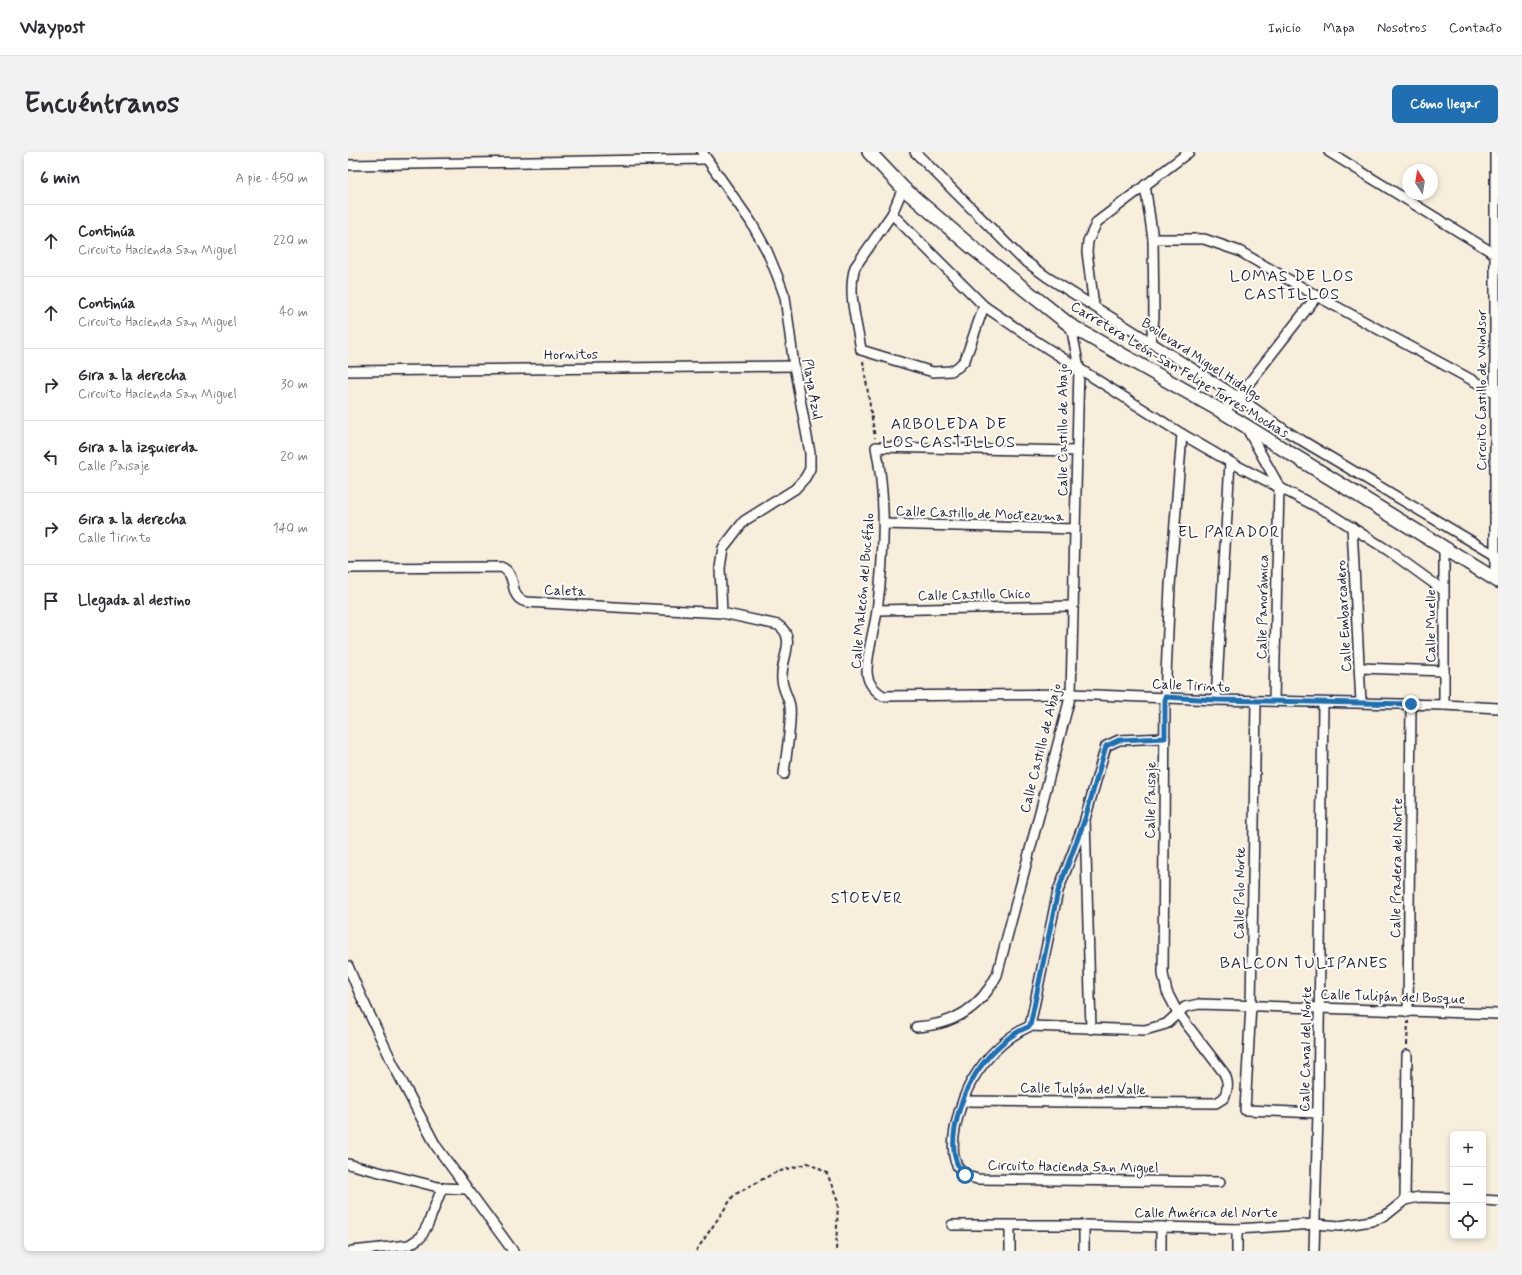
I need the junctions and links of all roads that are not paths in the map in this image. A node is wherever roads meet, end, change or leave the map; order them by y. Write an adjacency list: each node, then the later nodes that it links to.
1 (869, 152): 9 (main road, Carretera León-San Felipe Torres Mochas)
2 (915, 152): 15 (street, Boulevard Miguel Hidalgo)
3 (1189, 152): 8 (street)
4 (1329, 152): 12 (street)
5 (1495, 152): 12 (street, Circuito Castillo de Windsor)
6 (704, 156): 7 (street); 18 (street, Playa Azul)
7 (348, 165)
8 (1145, 185): 11 (street); 15 (street)
9 (903, 188): 10 (street); 16 (main road, Carretera León-San Felipe Torres Mochas)
10 (892, 214): 14 (street); 14 (street)
11 (1153, 239): 13 (street); 17 (street)
12 (1495, 254): 21 (street, Circuito Castillo de Windsor)
13 (1317, 296): 21 (street); 22 (street)
14 (984, 306): 19 (street)
15 (1094, 306): 17 (street, Boulevard Miguel Hidalgo)
16 (1071, 326): 19 (street, Calle Castillo de Abajo); 23 (main road, Carretera León-San Felipe Torres Mochas)
17 (1151, 343): 22 (street, Boulevard Miguel Hidalgo)
18 (794, 366): 20 (street, Hornitos); 39 (street, Playa Azul)
19 (1078, 368): 25 (street); 26 (street, Calle Castillo de Abajo)
20 (348, 371)
21 (1496, 393): 33 (street, Circuito Castillo de Windsor)
22 (1238, 397): 23 (street); 33 (street, Boulevard Miguel Hidalgo)
23 (1223, 412): 24 (main road, Carretera León-San Felipe Torres Mochas)
24 (1245, 426): 28 (street); 32 (main road, Carretera León-San Felipe Torres Mochas)
25 (1182, 434): 27 (street); 44 (street, Calle Paisaje)
26 (1077, 452): 29 (street, Calle Malecón del Bucéfalo); 31 (street, Calle Castillo de Abajo)
27 (1230, 462): 28 (street); 45 (street)
28 (1279, 486): 30 (street); 47 (street, Calle Panorámica)
29 (884, 524): 31 (street, Calle Castillo de Moctezuma); 38 (street, Calle Malecón del Bucéfalo)
30 (1352, 528): 36 (street); 40 (street, Calle Embarcadero)
31 (1075, 529): 37 (street, Calle Castillo de Abajo)
32 (1444, 547): 35 (main road, Carretera León-San Felipe Torres Mochas); 36 (street, Calle Muelle)
33 (1496, 556): 35 (street, Circuito Castillo de Windsor)
34 (348, 568): 39 (street, Caleta)
35 (1496, 580)
36 (1444, 590): 41 (street, Calle Muelle)
37 (1072, 606): 38 (street, Calle Castillo Chico); 42 (street, Calle Castillo de Abajo)
38 (877, 610): 43 (street, Calle Malecón del Bucéfalo)
39 (722, 614): 54 (street, Caleta)
40 (1360, 668): 41 (street); 49 (street, Calle Embarcadero)
41 (1444, 671): 51 (street, Calle Muelle)
42 (1071, 694): 43 (street, Calle Tirinto); 44 (street, Calle Tirinto); 63 (street, Calle Castillo de Abajo)
43 (883, 696)
44 (1165, 697): 45 (street, Calle Tirinto); 53 (street, Calle Paisaje)
45 (1216, 700): 46 (street, Calle Tirinto)
46 (1256, 701): 47 (street, Calle Tirinto); 57 (street, Calle Polo Norte)
47 (1274, 702): 48 (street, Calle Tirinto)
48 (1323, 703): 49 (street, Calle Tirinto); 58 (street, Calle Canal del Norte)
49 (1361, 703): 50 (street, Calle Tirinto)
50 (1411, 704): 51 (street, Calle Tirinto); 59 (street, Calle Pradera del Norte)
51 (1444, 705): 52 (street, Calle Tirinto)
52 (1498, 708)
53 (1165, 738): 55 (street); 60 (street, Calle Paisaje)
54 (784, 774)
55 (1086, 815): 62 (street); 64 (street)
56 (348, 966): 72 (street)
57 (1250, 1005): 58 (street, Calle Tulipán del Bosque); 60 (street, Calle Tulipán del Bosque); 68 (street, Calle Polo Norte)
58 (1320, 1007): 59 (street, Calle Tulipán del Bosque); 68 (street, Calle Canal del Norte)
59 (1408, 1012): 61 (street, Calle Tulipán del Bosque)
60 (1178, 1013): 64 (street, Calle Tulipán del Bosque); 67 (street, Calle Paisaje)
61 (1498, 1014)
62 (1030, 1026): 64 (street, Calle Tulipán del Bosque); 66 (street, Circuito Hacienda San Miguel)
63 (916, 1027)
64 (1091, 1029)
65 (1407, 1055): 74 (street)
66 (963, 1101): 67 (street, Calle Tulpán del Valle); 70 (street, Circuito Hacienda San Miguel)
67 (1202, 1104)
68 (1318, 1113): 77 (street, Calle Canal del Norte)
69 (348, 1164): 71 (street)
70 (1220, 1182)
71 (442, 1188): 72 (street); 83 (street)
72 (467, 1190): 84 (street)
73 (1450, 1198): 74 (street)
74 (1405, 1200): 77 (street, Calle América del Norte)
75 (1486, 1200): 76 (street)
76 (1498, 1201)
77 (1315, 1224): 82 (street, Calle América del Norte); 89 (street, Calle Canal del Norte)
78 (952, 1225): 80 (street, Calle América del Norte)
79 (1084, 1225): 80 (street, Calle América del Norte); 81 (street, Calle América del Norte); 86 (street)
80 (1010, 1226): 85 (street)
81 (1161, 1227): 82 (street, Calle América del Norte); 87 (street)
82 (1237, 1229): 88 (street)
83 (352, 1251)
84 (514, 1251)
85 (1010, 1251)
86 (1084, 1251)
87 (1161, 1251)
88 (1237, 1251)
89 (1314, 1251)

